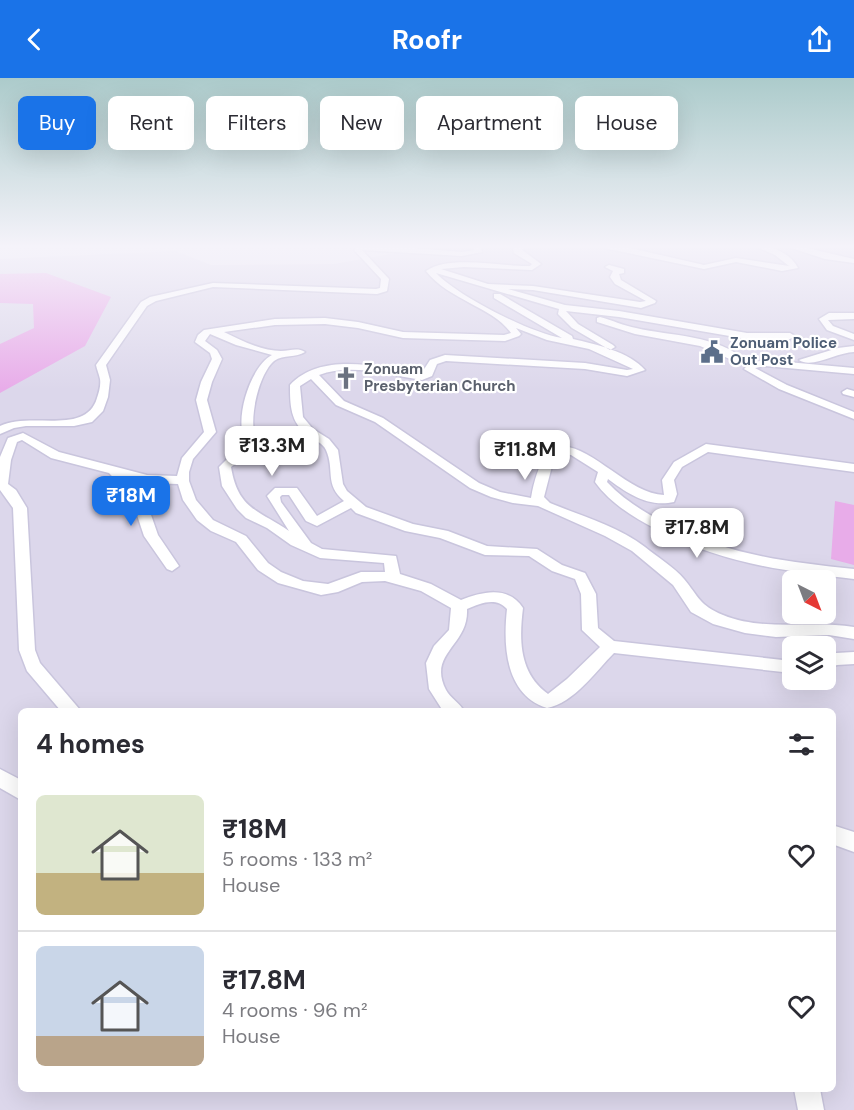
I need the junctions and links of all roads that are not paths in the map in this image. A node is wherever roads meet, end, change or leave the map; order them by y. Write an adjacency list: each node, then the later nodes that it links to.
1 (175, 293): 22 (street)
2 (456, 293): 9 (street)
3 (495, 293): 13 (street)
4 (513, 293): 7 (street)
5 (565, 293): 6 (street)
6 (639, 293)
7 (567, 308): 11 (street); 16 (street); 18 (street)
8 (854, 316): 12 (street)
9 (504, 318): 10 (street); 13 (street)
10 (214, 331): 17 (street); 26 (street)
11 (790, 336)
12 (854, 337)
13 (576, 342): 20 (street)
14 (854, 349): 18 (street)
15 (300, 352): 17 (street)
16 (620, 352)
17 (280, 354): 30 (street)
18 (746, 364): 19 (street); 21 (street)
19 (854, 371)
20 (312, 374): 28 (street); 29 (street)
21 (854, 416)
22 (0, 431)
23 (854, 468): 25 (street)
24 (111, 469): 26 (street); 27 (street); 31 (street)
25 (604, 472): 29 (street); 32 (street)
26 (182, 480): 33 (street)
27 (1, 483): 41 (street)
28 (352, 502): 30 (street); 36 (street)
29 (540, 502): 35 (street)
30 (305, 547): 33 (street)
31 (172, 567)
32 (854, 574)
33 (393, 578): 34 (street)
34 (459, 606): 40 (street); 42 (street)
35 (854, 633)
36 (610, 647): 39 (street); 40 (street)
37 (854, 658): 38 (street)
38 (836, 659)
39 (782, 667)
40 (554, 706)
41 (69, 708)
42 (452, 708)
43 (0, 777): 44 (street)
44 (18, 789)
45 (836, 835): 46 (street)
46 (854, 842)
47 (808, 1092): 48 (street)
48 (811, 1110)

